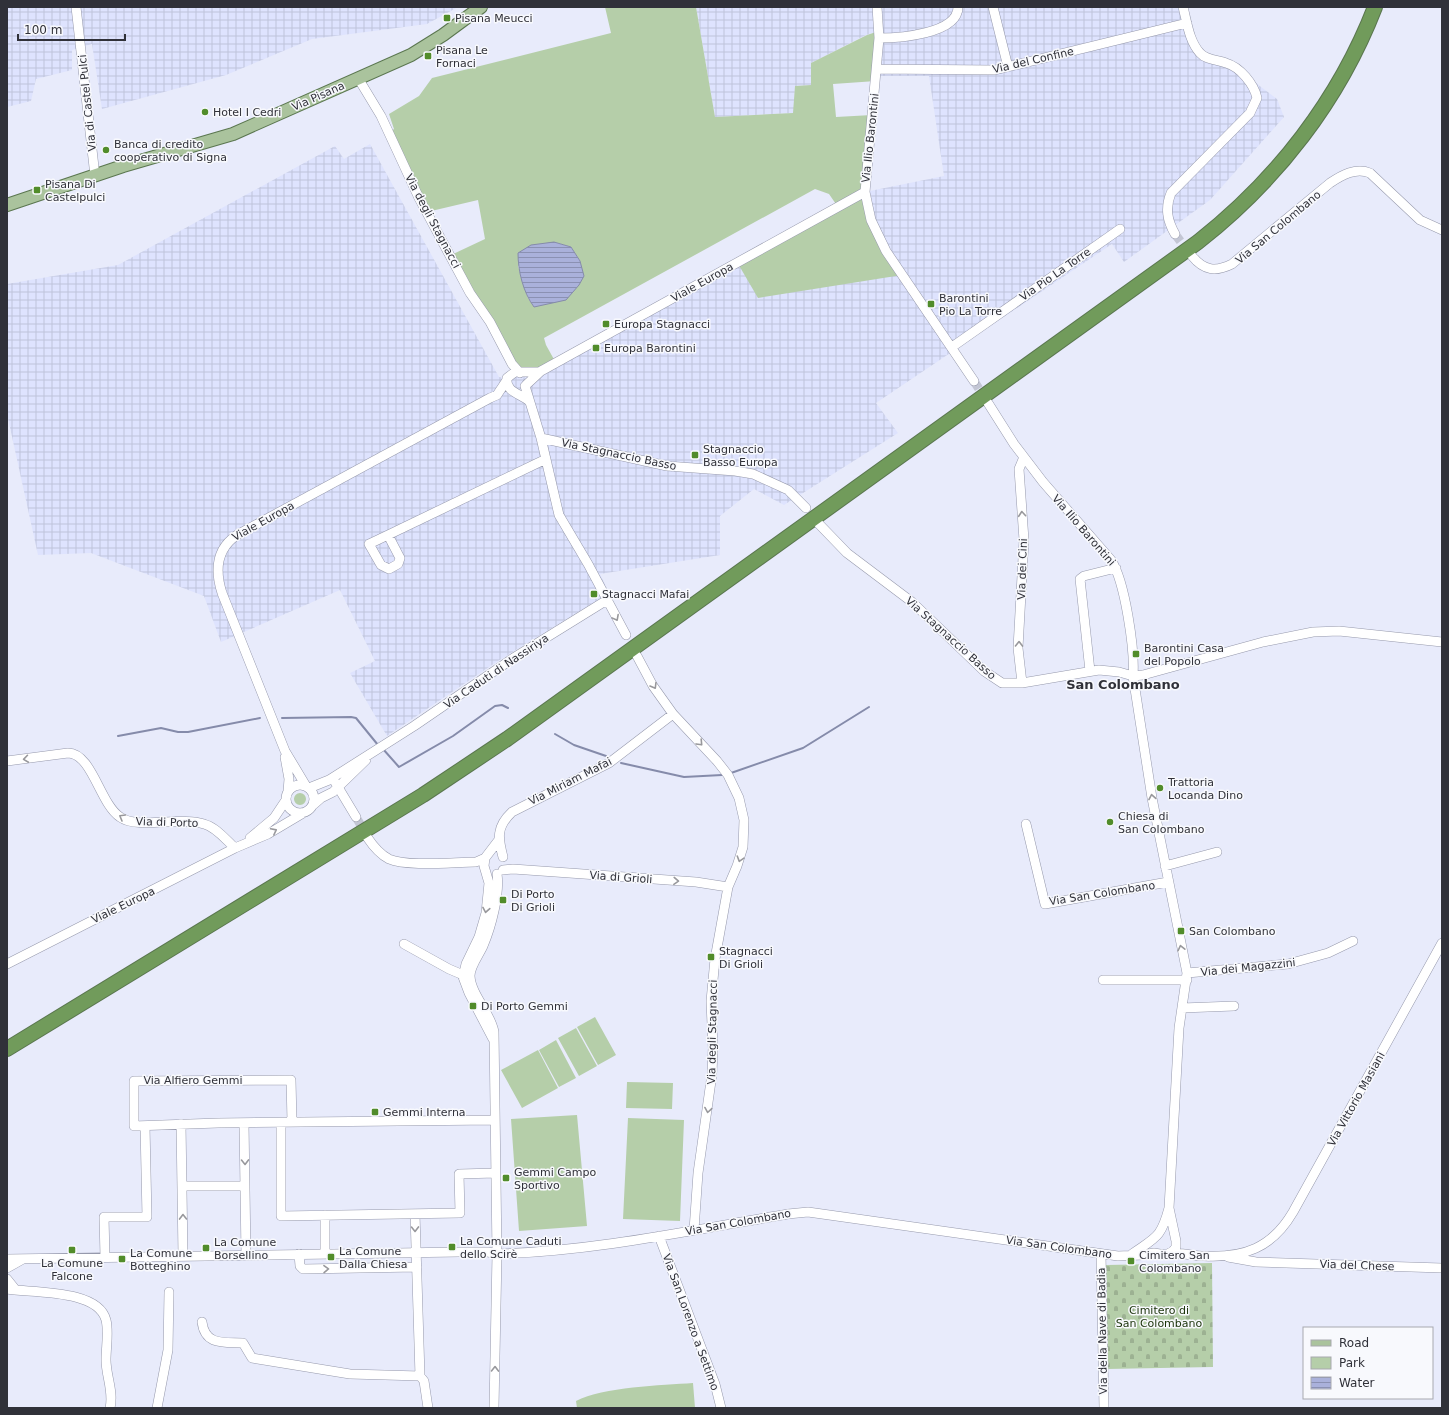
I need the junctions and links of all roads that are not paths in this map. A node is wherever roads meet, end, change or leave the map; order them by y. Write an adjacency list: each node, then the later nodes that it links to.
1 (76, 7): 14 (street, Via di Castel Pulci)
2 (877, 7): 10 (street, Via Ilio Barontini)
3 (958, 7): 10 (street)
4 (993, 7): 11 (street)
5 (1183, 7): 9 (street)
6 (1366, 7): 82 (highway)
7 (1375, 7): 83 (highway)
8 (480, 8): 13 (main road, Via Pisana)
9 (1187, 22): 11 (street, Via del Confine); 19 (street)
10 (879, 38): 12 (street, Via Ilio Barontini)
11 (1008, 67): 12 (street, Via del Confine)
12 (877, 69): 15 (street, Via Ilio Barontini)
13 (358, 78): 14 (main road, Via Pisana); 22 (street, Via degli Stagnacci)
14 (95, 176): 16 (main road, Via Pisana)
15 (865, 192): 21 (street, Via Ilio Barontini); 23 (street, Viale Europa)
16 (7, 205)
17 (1120, 229): 21 (street, Via Pio La Torre)
18 (1442, 230): 20 (street, Via San Colombano)
19 (1176, 234)
20 (1192, 256)
21 (952, 347): 26 (street, Via Ilio Barontini)
22 (511, 361): 24 (street, Via degli Stagnacci); 25 (street)
23 (539, 372): 24 (street, Viale Europa); 27 (street, Viale Europa)
24 (521, 373): 25 (street); 27 (street, Via degli Stagnacci)
25 (508, 378): 28 (street); 29 (street, Viale Europa)
26 (974, 381)
27 (526, 385): 28 (street); 30 (street, Via degli Stagnacci)
28 (515, 392): 29 (street, Viale Europa); 30 (street)
29 (497, 394): 47 (street, Viale Europa)
30 (529, 401): 32 (street, Via degli Stagnacci)
31 (988, 403): 33 (street, Via Ilio Barontini)
32 (541, 438): 34 (street, Via degli Stagnacci); 35 (street, Via Stagnaccio Basso)
33 (1024, 457): 38 (street, Via Ilio Barontini); 45 (street, Via dei Cini, one-way to 33)
34 (546, 459): 37 (street); 39 (street, Via degli Stagnacci)
35 (806, 508)
36 (818, 523): 45 (street, Via Stagnaccio Basso)
37 (388, 535)
38 (1116, 568): 43 (street); 44 (street, Via Ilio Barontini)
39 (607, 600): 40 (street, Via degli Stagnacci, one-way to 40); 49 (street, Via Caduti di Nassiriya)
40 (626, 635)
41 (1442, 642): 44 (street)
42 (637, 656): 46 (street, Via degli Stagnacci, one-way to 46)
43 (1090, 671): 44 (street, Via Stagnaccio Basso); 45 (street, Via Stagnaccio Basso)
44 (1133, 676): 67 (street, Via San Colombano, one-way to 44)
45 (1022, 683)
46 (673, 714): 61 (street, Via Miriam Mafai); 72 (street, Via degli Stagnacci, one-way to 72)
47 (284, 751): 52 (street, Viale Europa); 54 (street, Viale Europa)
48 (7, 761): 62 (street, Via di Porto, one-way to 48)
49 (343, 776): 50 (street, Via Caduti di Nassiriya); 51 (street, Via Caduti di Nassiriya)
50 (329, 780): 51 (street); 52 (street)
51 (338, 786): 53 (street); 55 (street)
52 (307, 787): 54 (street); 56 (street)
53 (331, 794): 55 (street); 56 (street)
54 (287, 796): 57 (street); 62 (street, Viale Europa)
55 (348, 802): 58 (street)
56 (313, 805): 57 (street)
57 (305, 812): 62 (street, Viale Europa, one-way to 57)
58 (356, 817)
59 (1026, 824): 71 (street, Via San Colombano)
60 (367, 837): 66 (street)
61 (498, 841): 64 (street, Via Miriam Mafai); 65 (street)
62 (237, 847): 76 (street, Viale Europa)
63 (1217, 852): 67 (street)
64 (487, 856): 65 (street); 66 (street); 69 (street)
65 (504, 858): 68 (street); 70 (street)
66 (476, 862): 69 (street)
67 (1165, 866): 71 (street, Via San Colombano)
68 (513, 869): 70 (street, Via di Grioli); 72 (street, Via di Grioli, one-way to 72)
69 (485, 870): 70 (street); 77 (street, one-way to 77)
70 (500, 872): 77 (street)
71 (1168, 882): 78 (street, Via San Colombano, one-way to 71)
72 (728, 887): 96 (street, Via degli Stagnacci, one-way to 96)
73 (1353, 941): 78 (street, Via dei Magazzini)
74 (1442, 943): 100 (street, Via Vittorio Masiani)
75 (404, 944): 77 (street)
76 (7, 964)
77 (467, 977): 84 (street)
78 (1187, 977): 79 (street, Via dei Magazzini); 81 (street, Via San Colombano)
79 (1103, 980)
80 (1234, 1006): 81 (street)
81 (1182, 1008): 93 (street, Via San Colombano)
82 (7, 1039)
83 (7, 1049)
84 (495, 1120): 85 (street); 90 (street)
85 (292, 1122): 87 (street); 89 (street, Via Alfiero Gemmi)
86 (244, 1123): 87 (street); 88 (street); 92 (street, one-way to 92)
87 (281, 1123): 95 (street)
88 (181, 1124): 89 (street); 91 (street)
89 (145, 1126): 113 (street)
90 (496, 1173): 94 (street); 106 (street)
91 (182, 1186): 92 (street); 111 (street, one-way to 91)
92 (245, 1186): 110 (street)
93 (1169, 1208): 98 (street, Via San Colombano); 99 (street, Via San Colombano)
94 (415, 1214): 95 (street); 103 (street, one-way to 103)
95 (325, 1215): 105 (street)
96 (694, 1230): 97 (street, Via San Colombano); 107 (street, Via San Colombano)
97 (659, 1236): 106 (street, Via San Colombano); 130 (street, Via San Lorenzo a Settimo)
98 (1158, 1236): 99 (street); 108 (street); 109 (street)
99 (1176, 1239): 102 (street); 109 (street)
100 (1260, 1247): 101 (street, Via del Chese); 117 (street)
101 (1250, 1250): 112 (street, Via del Chese); 116 (street)
102 (1184, 1252): 109 (street, Via del Chese); 112 (street, Via del Chese)
103 (416, 1253): 105 (street, Via San Colombano); 106 (street, Via San Colombano); 118 (street)
104 (299, 1254): 105 (street, Via San Colombano); 110 (street, Via San Colombano); 118 (street, one-way to 118)
105 (325, 1254)
106 (497, 1254): 129 (street, one-way to 106)
107 (1101, 1254): 108 (street, Via San Colombano); 131 (street, Via della Nave di Badia)
108 (1132, 1254): 109 (street, Via San Colombano)
109 (1165, 1254)
110 (246, 1255): 111 (street, Via San Colombano)
111 (183, 1256): 113 (street, Via San Colombano)
112 (1225, 1256): 116 (street, Via del Chese)
113 (105, 1257): 114 (street, Via San Colombano)
114 (26, 1258): 115 (street, Via San Colombano); 119 (street)
115 (7, 1259)
116 (1251, 1262): 117 (street, Via del Chese)
117 (1273, 1262): 120 (street, Via del Chese)
118 (417, 1267): 125 (street)
119 (7, 1268)
120 (1442, 1268)
121 (7, 1279): 122 (street)
122 (11, 1289): 126 (street)
123 (169, 1292): 127 (street)
124 (202, 1322): 125 (street)
125 (420, 1376): 128 (street)
126 (110, 1408)
127 (157, 1408)
128 (428, 1408)
129 (494, 1408)
130 (721, 1408)
131 (1104, 1408)

